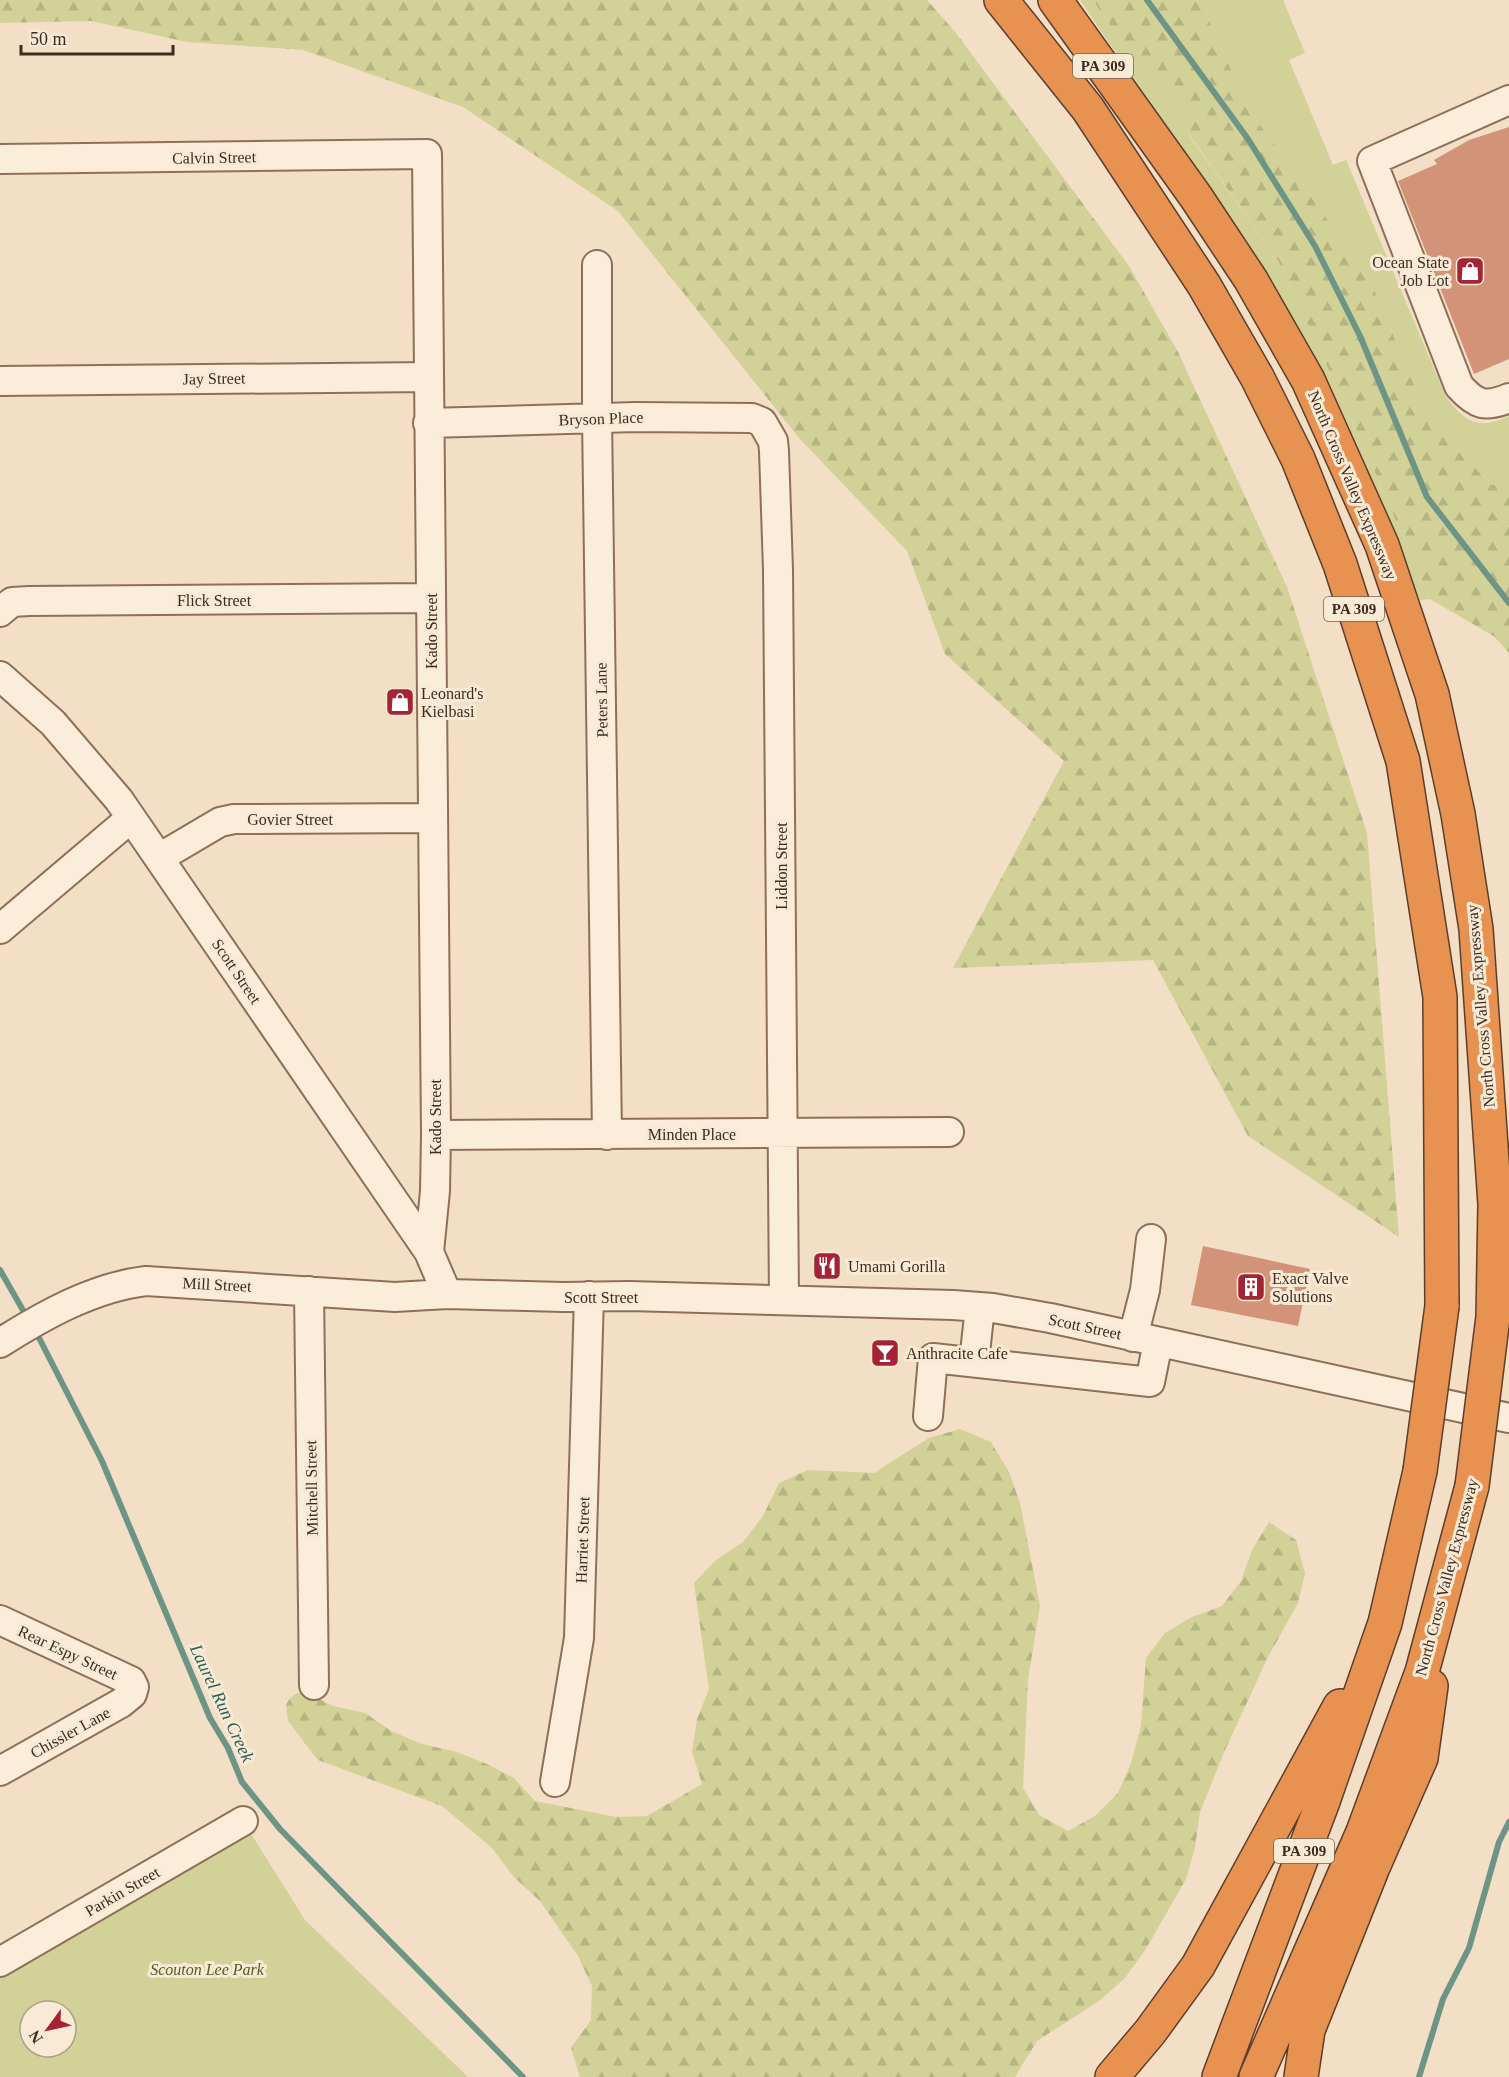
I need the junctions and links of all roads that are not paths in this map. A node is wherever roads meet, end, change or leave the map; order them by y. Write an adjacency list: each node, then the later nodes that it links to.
1 (1001, 0): 38 (highway, PA 309, bridge)
2 (1055, 0): 36 (highway, North Cross Valley Expressway / PA 309, bridge)
3 (1509, 100): 9 (street)
4 (427, 154): 5 (street, Calvin Street); 7 (street, Kado Street)
5 (0, 159)
6 (597, 265): 10 (street, Peters Lane)
7 (429, 377): 8 (street, Jay Street); 11 (street, Kado Street)
8 (0, 381)
9 (1509, 398)
10 (597, 418): 11 (street, Bryson Place); 12 (street, Bryson Place); 23 (street, Peters Lane)
11 (428, 423): 13 (street, Kado Street)
12 (768, 432): 21 (street, Liddon Street)
13 (431, 598): 14 (street, Flick Street); 17 (street, Kado Street)
14 (0, 612)
15 (0, 676): 16 (street, Scott Street)
16 (131, 818): 18 (street, Scott Street); 19 (street)
17 (432, 818): 18 (street, Govier Street); 22 (street, Kado Street)
18 (159, 858): 25 (street, Scott Street)
19 (0, 929)
20 (949, 1132): 21 (street, Minden Place)
21 (782, 1134): 23 (street, Minden Place); 29 (street, Liddon Street)
22 (436, 1135): 23 (street, Minden Place); 25 (street, Kado Street)
23 (607, 1135)
24 (1151, 1239): 32 (street)
25 (429, 1252): 27 (street, Scott Street)
26 (309, 1291): 27 (street, Mill Street); 31 (street, Mill Street); 39 (street, Mitchell Street)
27 (447, 1294): 28 (street, Scott Street)
28 (589, 1296): 29 (street, Scott Street); 42 (street, Harriet Street)
29 (784, 1300): 30 (street, Scott Street)
30 (980, 1307): 32 (street, Scott Street); 33 (street)
31 (7, 1338)
32 (1146, 1340): 33 (street); 35 (street, Scott Street)
33 (974, 1362): 34 (street)
34 (928, 1416)
35 (1509, 1418)
36 (1445, 1592): 47 (highway, North Cross Valley Expressway / PA 309); 48 (highway)
37 (0, 1620): 40 (street, Rear Espy Street)
38 (1385, 1623): 45 (highway); 46 (highway, PA 309)
39 (314, 1685)
40 (134, 1687): 41 (street, Chissler Lane)
41 (0, 1771)
42 (555, 1782)
43 (243, 1821): 44 (street, Parkin Street)
44 (0, 1962)
45 (1112, 2077)
46 (1219, 2077)
47 (1256, 2077)
48 (1300, 2077)

